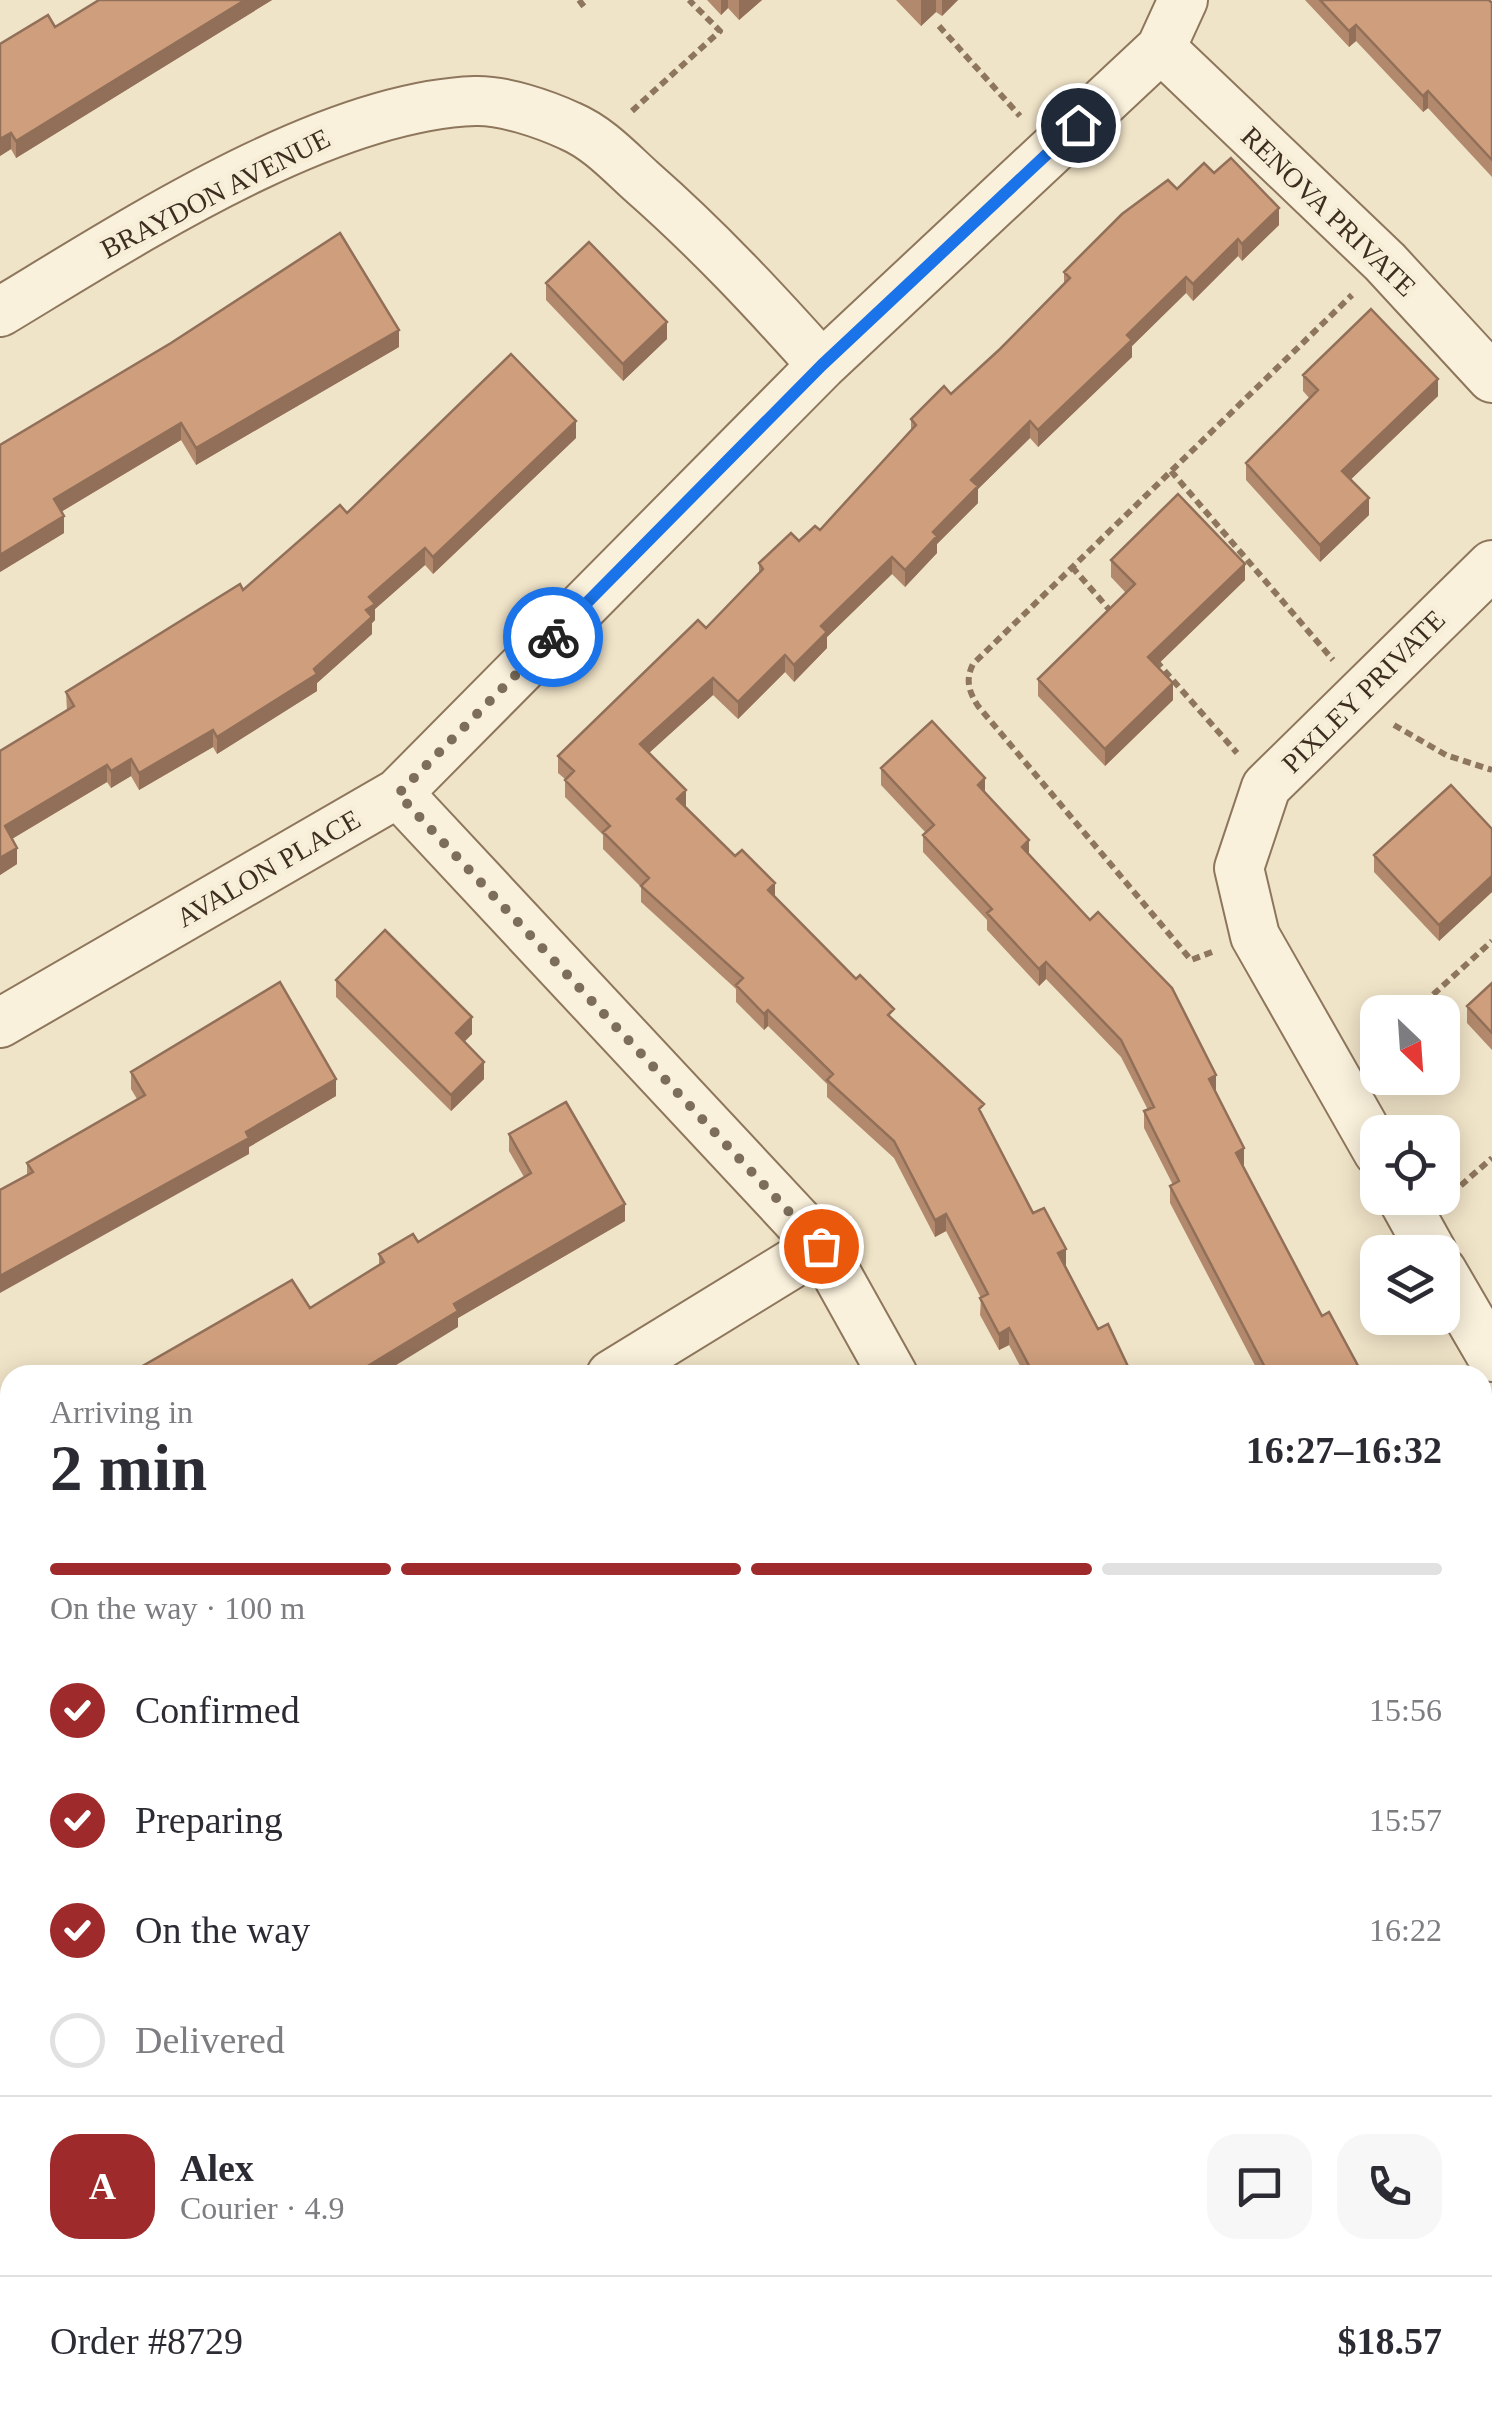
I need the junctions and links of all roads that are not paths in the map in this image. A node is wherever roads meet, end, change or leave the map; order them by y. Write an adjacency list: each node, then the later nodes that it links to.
1 (1183, 0): 2 (street, AVALON PLACE)
2 (1161, 48): 4 (street, AVALON PLACE); 5 (street, RENOVA PRIVATE)
3 (0, 312): 4 (street, BRAYDON AVENUE)
4 (822, 365): 7 (street, AVALON PLACE)
5 (1492, 378)
6 (1492, 565): 9 (street, PIXLEY PRIVATE)
7 (398, 794): 8 (street, AVALON PLACE); 10 (street)
8 (0, 1023)
9 (1360, 1120)
10 (821, 1246): 13 (street); 14 (street)
11 (1460, 1301): 12 (street)
12 (1492, 1357)
13 (627, 1365)
14 (886, 1365)

